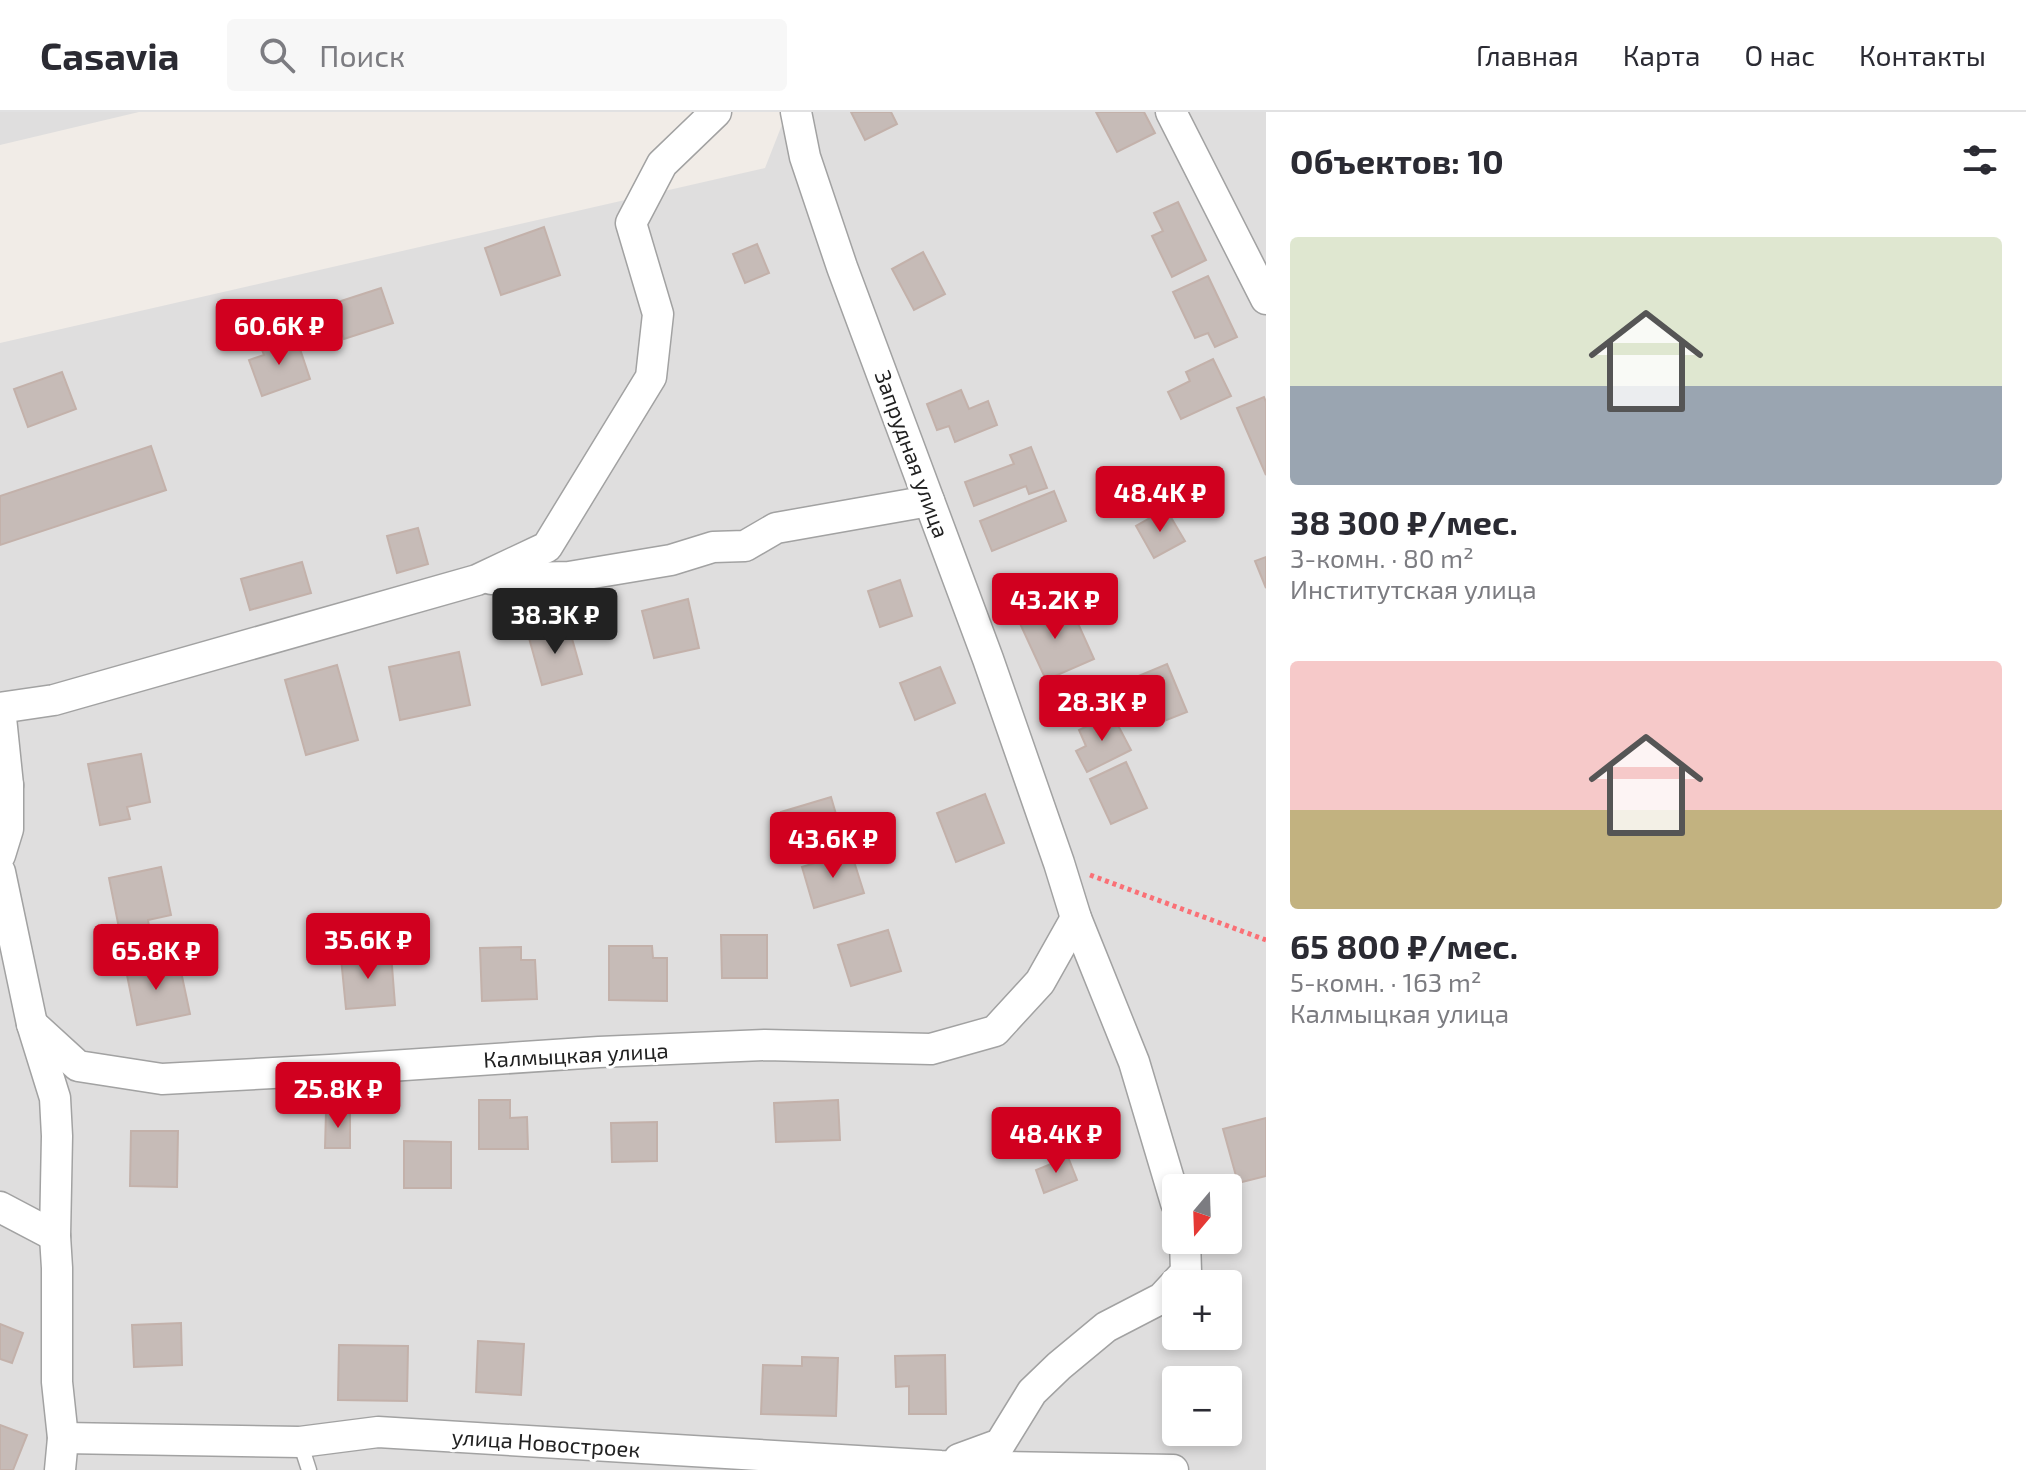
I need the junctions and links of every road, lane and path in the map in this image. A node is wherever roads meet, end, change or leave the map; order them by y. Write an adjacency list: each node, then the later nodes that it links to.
1 (716, 112): 6 (street)
2 (796, 112): 5 (street, Запрудная улица)
3 (1171, 112): 4 (street)
4 (1266, 299)
5 (929, 501): 6 (street); 10 (street, Запрудная улица)
6 (477, 580): 7 (street)
7 (0, 707): 8 (street)
8 (4, 789): 9 (street)
9 (0, 855)
10 (1059, 863): 12 (street, Запрудная улица); 13 (path)
11 (0, 872): 14 (street)
12 (1076, 918): 14 (street, Калмыцкая улица); 15 (street, Запрудная улица)
13 (1266, 940)
14 (32, 1024): 17 (street)
15 (1167, 1174)
16 (0, 1207): 17 (street)
17 (55, 1236): 19 (street)
18 (1185, 1254): 21 (street)
19 (63, 1438): 20 (street, улица Новостроек); 22 (street)
20 (305, 1456): 21 (street, улица Новостроек)
21 (941, 1468): 23 (street, улица Новостроек)
22 (60, 1470)
23 (1173, 1470)

